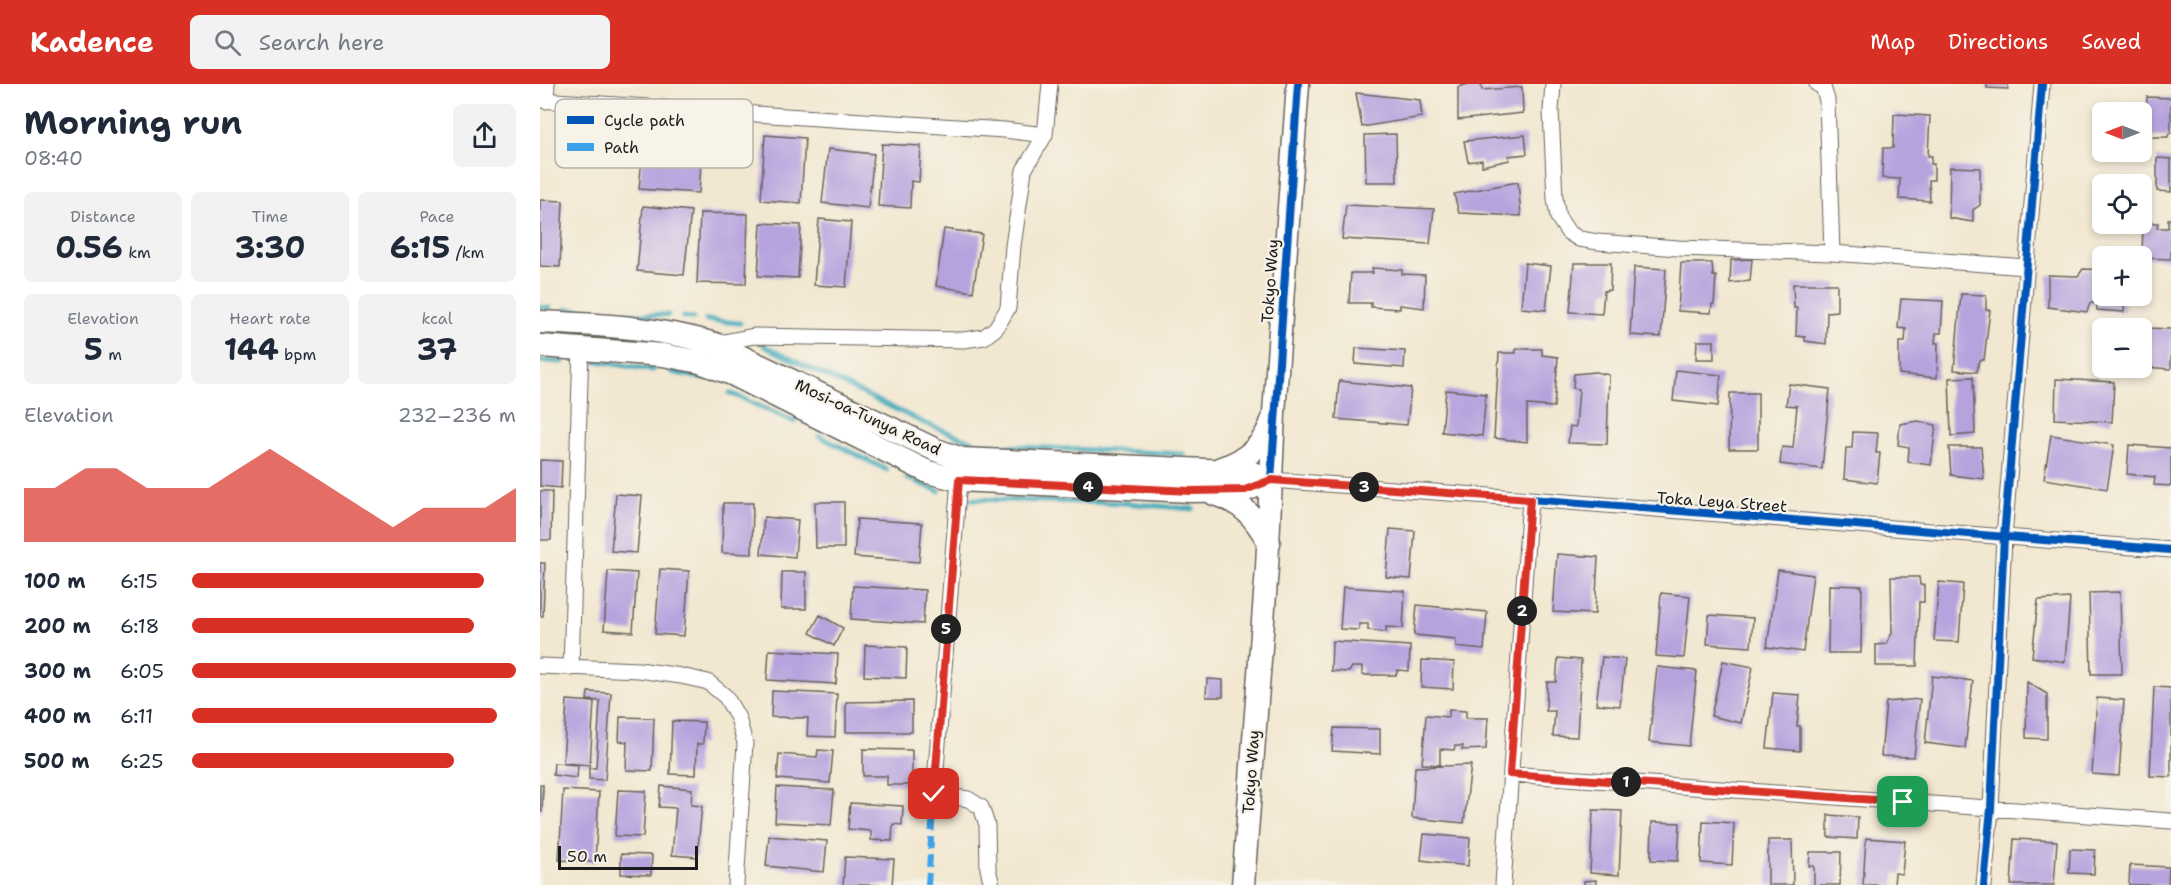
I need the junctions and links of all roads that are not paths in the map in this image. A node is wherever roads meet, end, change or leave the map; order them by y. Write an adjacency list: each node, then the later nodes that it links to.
1 (547, 84): 7 (street)
2 (1050, 84): 9 (street)
3 (1298, 84): 17 (main road, Tokyo Way)
4 (1553, 84): 10 (street)
5 (1817, 84): 10 (street)
6 (2042, 84): 11 (street)
7 (543, 100)
8 (753, 114): 9 (street)
9 (1045, 135): 13 (street)
10 (1832, 253): 11 (street)
11 (2027, 267): 23 (street)
12 (540, 322): 13 (main road, Mosi-oa-Tunya Road)
13 (715, 344): 16 (street); 18 (main road, Mosi-oa-Tunya Road)
14 (540, 346): 15 (main road, Mosi-oa-Tunya Road)
15 (581, 348): 16 (main road, Mosi-oa-Tunya Road); 27 (street)
16 (700, 362): 19 (main road, Mosi-oa-Tunya Road)
17 (1274, 413): 18 (main road); 20 (main road, Tokyo Way)
18 (1214, 470): 20 (main road, Mosi-oa-Tunya Road)
19 (959, 480): 21 (main road, Mosi-oa-Tunya Road); 32 (street)
20 (1271, 480): 21 (main road, Mosi-oa-Tunya Road); 22 (street, Toka Leya Street); 24 (main road, Tokyo Way)
21 (1191, 491): 24 (main road)
22 (1530, 499): 23 (street, Toka Leya Street); 28 (street)
23 (2004, 537): 25 (street, Toka Leya Street); 29 (street)
24 (1269, 543): 33 (main road, Tokyo Way)
25 (2171, 550)
26 (540, 666): 27 (street)
27 (571, 668): 31 (street)
28 (1510, 774): 29 (street); 34 (street)
29 (1992, 808): 30 (street); 35 (street)
30 (2171, 820)
31 (736, 885)
32 (992, 885)
33 (1243, 885)
34 (1503, 885)
35 (1984, 885)

